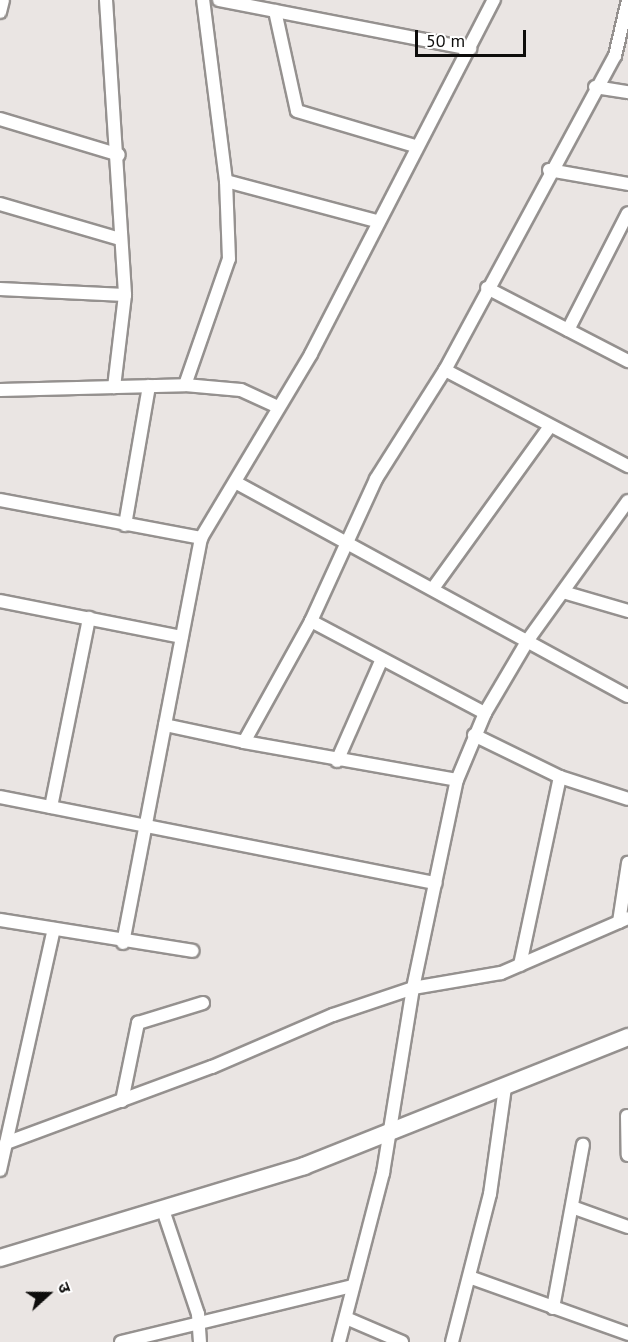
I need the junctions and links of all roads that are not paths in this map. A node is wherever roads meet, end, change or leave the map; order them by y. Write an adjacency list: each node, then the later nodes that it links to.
1 (3, 0): 8 (street)
2 (106, 0): 14 (street)
3 (203, 0): 16 (street)
4 (219, 0): 7 (street)
5 (494, 0): 9 (street)
6 (628, 0): 10 (street)
7 (275, 11): 9 (street); 13 (street)
8 (0, 12)
9 (470, 49): 13 (street)
10 (595, 87): 11 (street); 15 (street)
11 (628, 92)
12 (0, 119): 14 (street)
13 (415, 146): 20 (street)
14 (119, 155): 21 (street)
15 (549, 170): 17 (street); 22 (street)
16 (226, 181): 20 (street); 28 (street)
17 (628, 184)
18 (0, 204): 21 (street)
19 (628, 213): 25 (street)
20 (376, 221): 32 (street)
21 (120, 239): 24 (street)
22 (487, 288): 25 (street); 27 (street)
23 (0, 289): 24 (street)
24 (125, 295): 30 (street)
25 (568, 330): 26 (street)
26 (628, 361)
27 (445, 370): 33 (street); 40 (street)
28 (185, 385): 29 (street); 32 (street)
29 (149, 386): 30 (street); 38 (street)
30 (114, 387): 31 (street)
31 (0, 390)
32 (278, 407): 35 (street)
33 (550, 426): 34 (street); 41 (street)
34 (628, 466)
35 (235, 482): 39 (street); 40 (street)
36 (0, 500): 38 (street)
37 (628, 501): 42 (street)
38 (125, 525): 39 (street)
39 (201, 538): 47 (street)
40 (343, 543): 41 (street); 46 (street)
41 (434, 587): 48 (street)
42 (563, 592): 44 (street); 48 (street)
43 (0, 601): 45 (street)
44 (628, 611)
45 (89, 618): 47 (street); 60 (street)
46 (311, 621): 49 (street); 54 (street)
47 (181, 636): 52 (street)
48 (528, 640): 50 (street); 51 (street)
49 (382, 659): 51 (street); 55 (street)
50 (628, 696)
51 (485, 713): 53 (street)
52 (165, 725): 54 (street); 61 (street)
53 (474, 735): 56 (street); 57 (street)
54 (244, 742): 55 (street)
55 (337, 761): 57 (street)
56 (560, 777): 59 (street); 69 (street)
57 (457, 780): 63 (street)
58 (0, 797): 60 (street)
59 (628, 799)
60 (51, 807): 61 (street)
61 (148, 826): 63 (street); 67 (street)
62 (628, 863): 65 (street)
63 (436, 883): 70 (street)
64 (0, 920): 66 (street)
65 (624, 920): 69 (street)
66 (54, 929): 67 (street); 77 (street)
67 (123, 943): 68 (street)
68 (193, 951)
69 (520, 965): 70 (street)
70 (413, 988): 74 (street); 76 (street)
71 (204, 1003): 74 (street)
72 (628, 1037): 73 (street)
73 (505, 1087): 76 (street); 85 (street)
74 (122, 1101): 77 (street)
75 (627, 1116): 79 (street)
76 (389, 1133): 82 (street); 86 (street)
77 (6, 1143): 80 (street)
78 (583, 1144): 81 (street)
79 (628, 1155)
80 (0, 1170)
81 (572, 1207): 83 (street); 87 (street)
82 (163, 1210): 84 (street); 89 (street)
83 (628, 1227)
84 (0, 1258)
85 (472, 1278): 87 (street); 95 (street)
86 (352, 1286): 88 (street); 89 (street)
87 (552, 1308): 90 (street)
88 (346, 1318): 93 (street); 94 (street)
89 (201, 1327): 91 (street); 92 (street)
90 (628, 1334)
91 (121, 1342)
92 (200, 1342)
93 (339, 1342)
94 (402, 1342)
95 (452, 1342)

